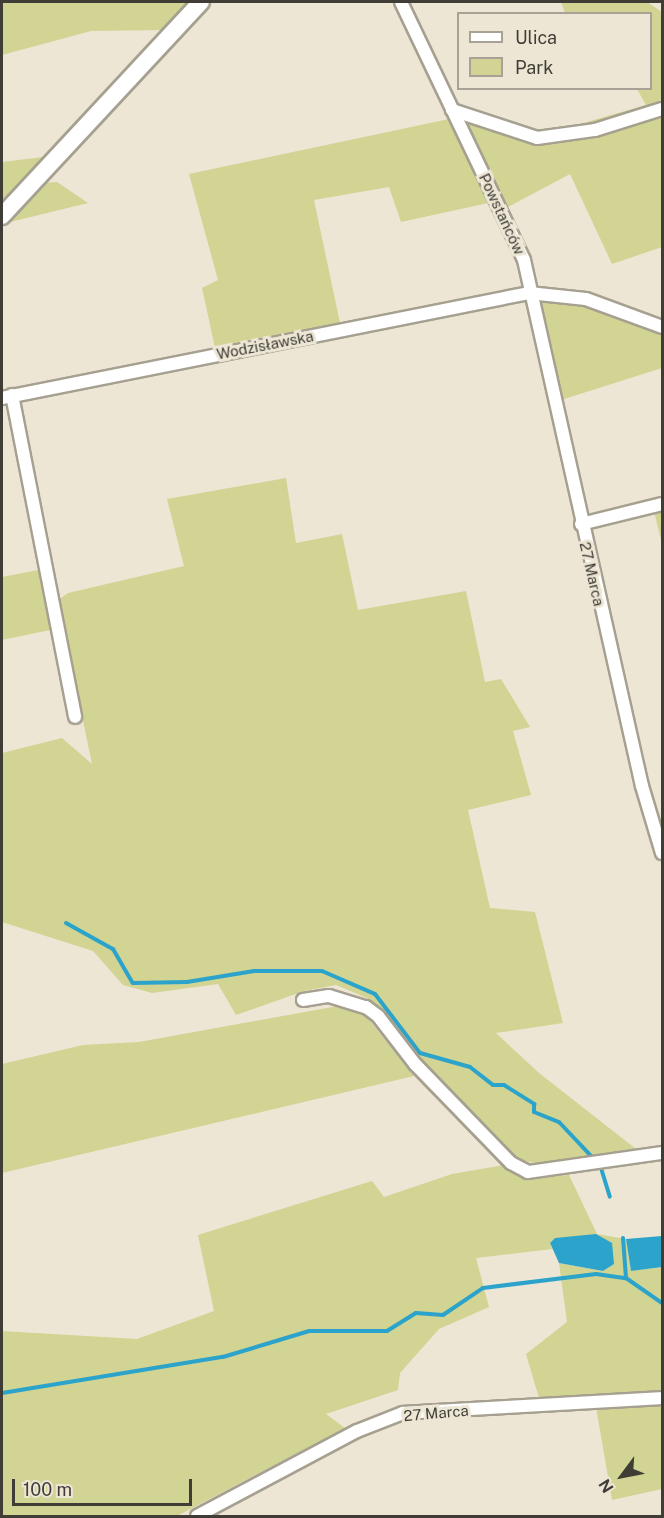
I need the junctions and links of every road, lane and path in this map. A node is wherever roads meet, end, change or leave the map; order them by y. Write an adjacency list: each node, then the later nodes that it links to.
1 (201, 2): 5 (street)
2 (401, 2): 4 (street, Powstańców)
3 (663, 110): 4 (street)
4 (452, 111): 6 (street, Powstańców)
5 (2, 216)
6 (529, 293): 7 (street); 8 (street, Wodzisławska); 10 (street, 27 Marca)
7 (663, 327)
8 (7, 397): 11 (street)
9 (663, 504): 10 (street)
10 (581, 524): 12 (street, 27 Marca)
11 (75, 717)
12 (663, 853)
13 (303, 1000): 14 (street)
14 (663, 1154)
15 (663, 1398): 16 (street, 27 Marca)
16 (197, 1516)

